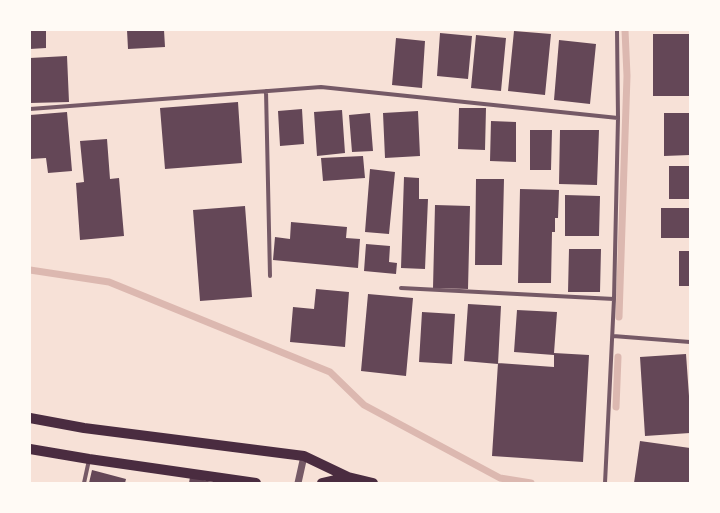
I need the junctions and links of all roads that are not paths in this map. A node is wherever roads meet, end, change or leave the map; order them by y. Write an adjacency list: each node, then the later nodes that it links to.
1 (617, 30): 4 (street)
2 (266, 91): 3 (street); 4 (street); 5 (street)
3 (30, 109)
4 (618, 118): 7 (street)
5 (270, 276)
6 (402, 288): 7 (street)
7 (614, 298): 8 (street)
8 (613, 336): 9 (street); 20 (street)
9 (690, 342)
10 (30, 418): 12 (main road)
11 (30, 449): 13 (main road)
12 (304, 456): 14 (main road); 17 (street)
13 (89, 459): 15 (street); 16 (main road)
14 (348, 477): 18 (main road); 19 (main road)
15 (84, 483)
16 (256, 483)
17 (298, 483)
18 (322, 483)
19 (373, 483)
20 (605, 483)

